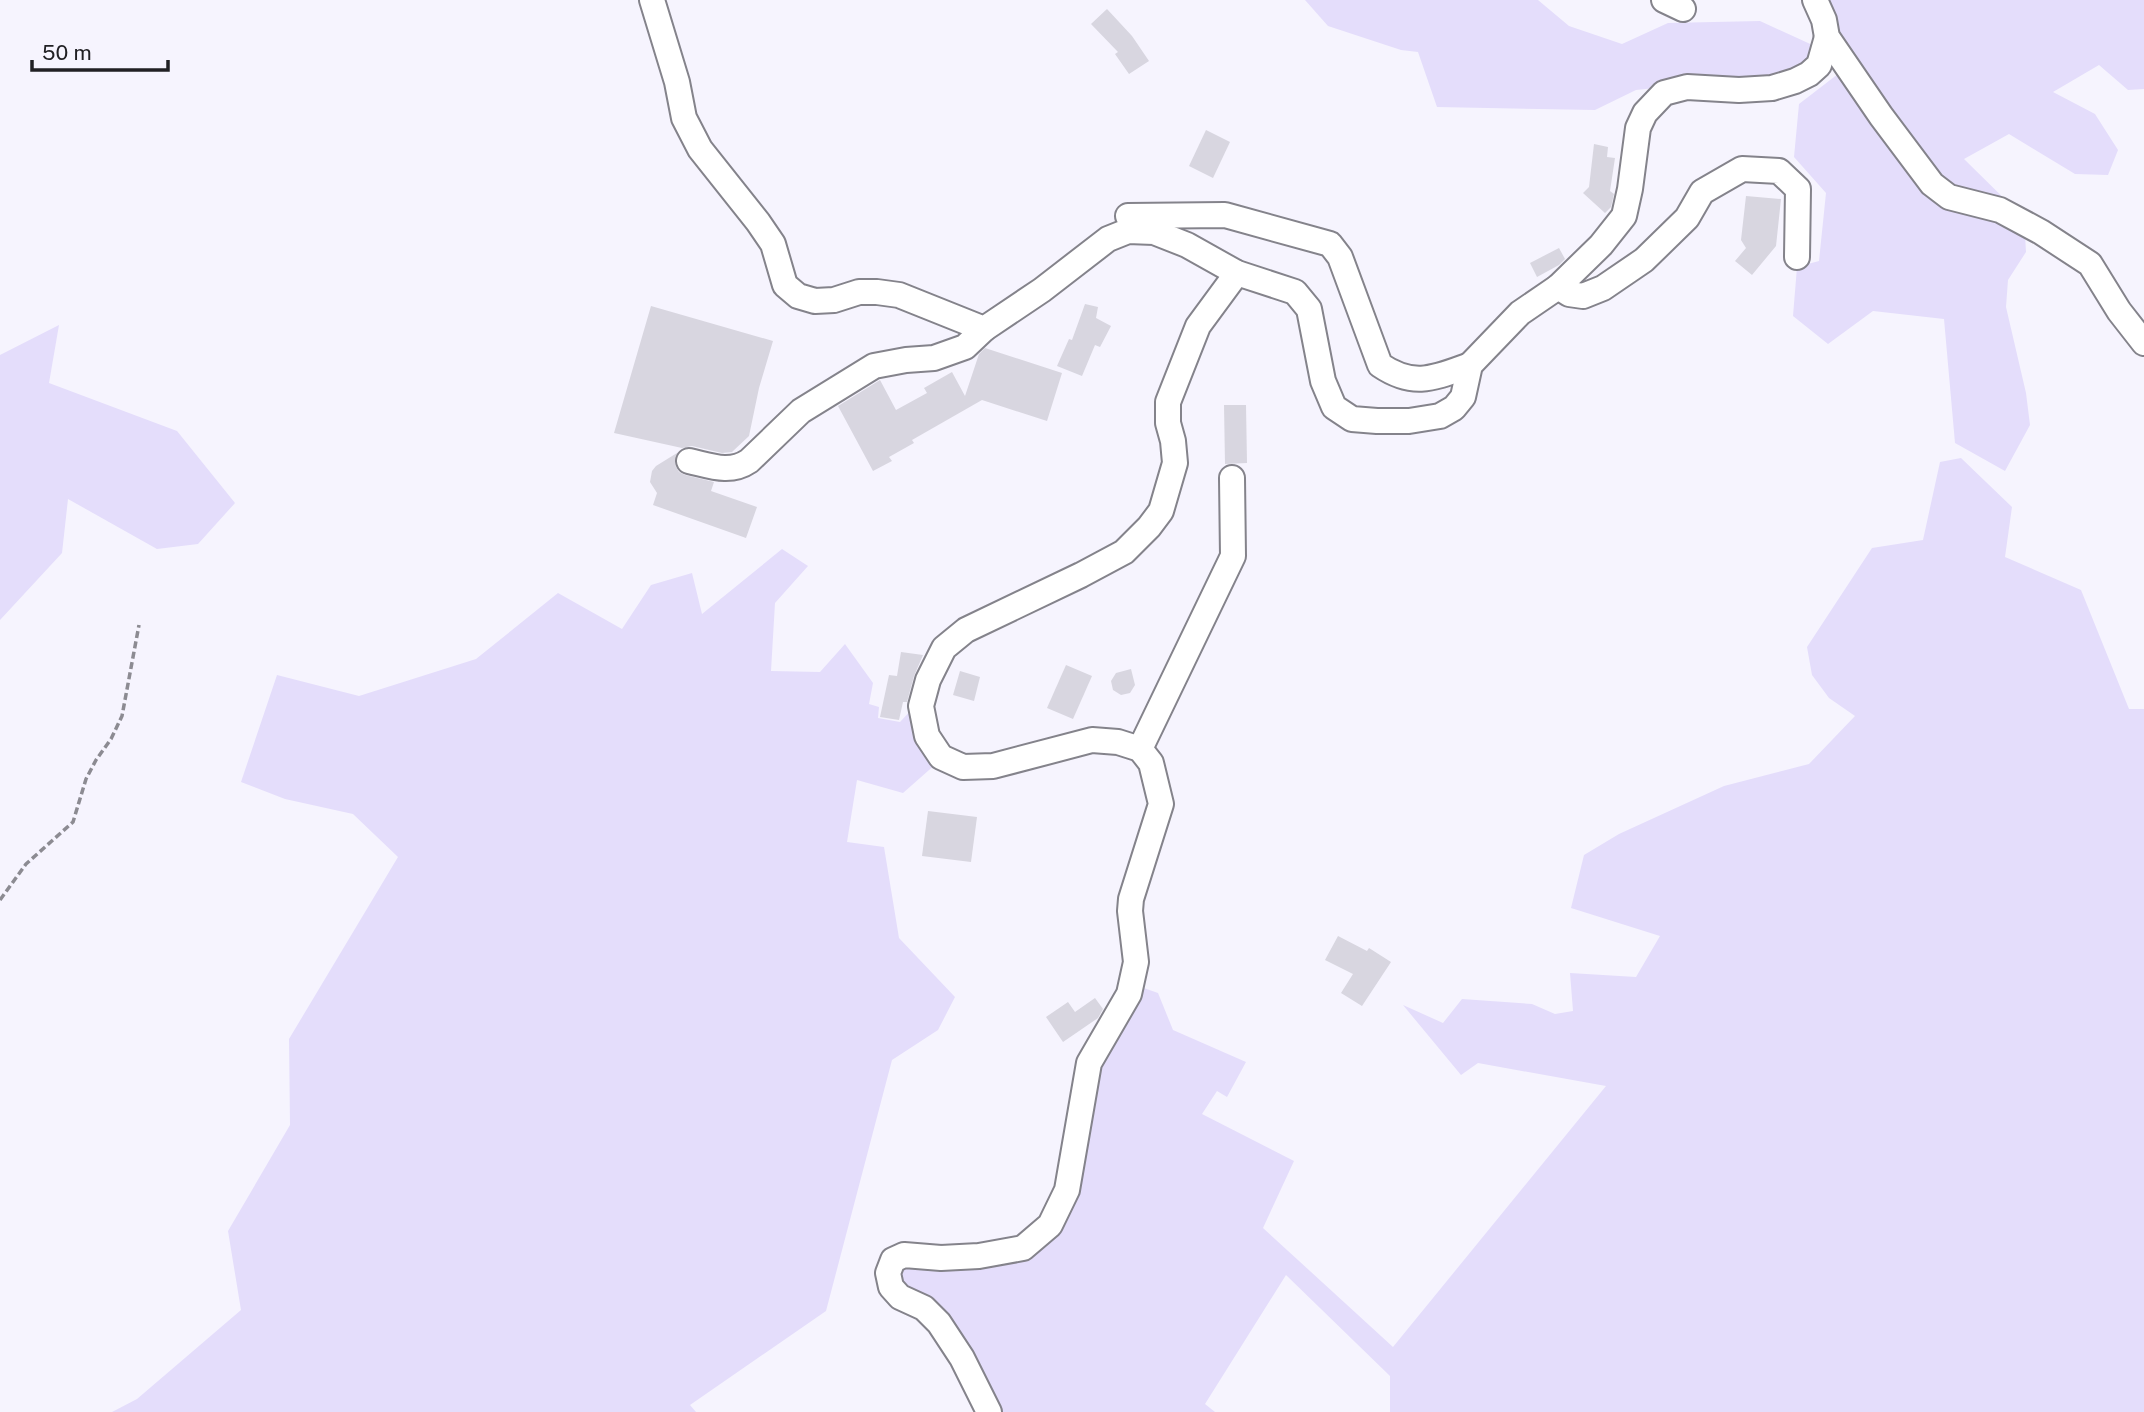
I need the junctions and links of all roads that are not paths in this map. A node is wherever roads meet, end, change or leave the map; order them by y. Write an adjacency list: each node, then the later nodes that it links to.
1 (652, 0): 8 (street)
2 (1815, 0): 3 (street)
3 (1823, 52): 7 (street); 9 (street)
4 (1797, 257): 7 (street)
5 (1082, 258): 6 (street); 8 (street); 10 (street)
6 (1237, 273): 10 (street); 13 (street)
7 (1558, 287): 10 (street)
8 (984, 329): 11 (street)
9 (2144, 343)
10 (1470, 365)
11 (689, 461)
12 (1232, 478): 13 (street)
13 (1140, 749): 14 (street)
14 (989, 1412)

